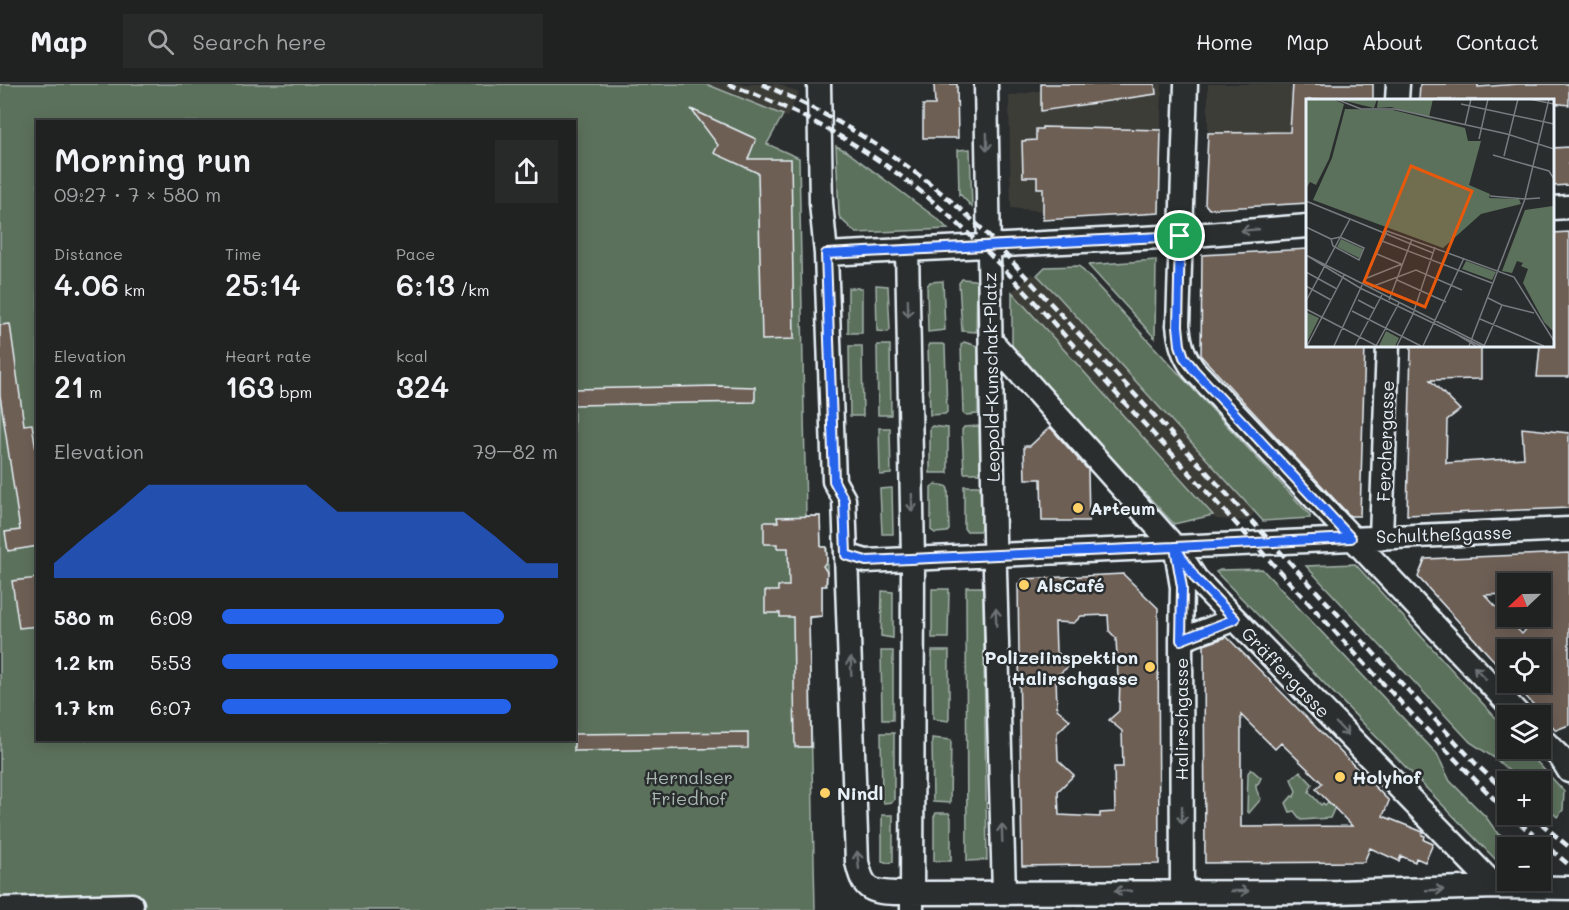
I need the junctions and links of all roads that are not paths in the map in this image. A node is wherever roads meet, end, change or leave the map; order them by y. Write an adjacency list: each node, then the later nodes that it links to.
1 (819, 84): 12 (street)
2 (986, 84): 10 (street, one-way to 10)
3 (1398, 84): 5 (street)
4 (1185, 95): 9 (street)
5 (1397, 99)
6 (1569, 207): 7 (street)
7 (1554, 208)
8 (1306, 226): 9 (street, one-way to 9)
9 (1180, 236): 10 (street); 17 (street)
10 (989, 245): 11 (street, Leopold-Kunschak-Platz); 13 (street, Leopold-Kunschak-Platz)
11 (907, 249): 12 (street, Leopold-Kunschak-Platz); 21 (street, one-way to 21)
12 (826, 254): 19 (street)
13 (991, 341): 18 (street, Gräffergasse); 20 (street, Leopold-Kunschak-Platz)
14 (1388, 346): 16 (street, Ferchergasse)
15 (1569, 529): 16 (street, Schultheßgasse)
16 (1381, 537): 17 (street, Schultheßgasse)
17 (1351, 538): 18 (street, Schultheßgasse); 24 (street, one-way to 17)
18 (1175, 547): 20 (street, Schultheßgasse); 22 (street, Gräffergasse); 23 (street, Halirschgasse)
19 (846, 555): 21 (street); 31 (street, one-way to 19)
20 (995, 555): 21 (street); 30 (street, Leopold-Kunschak-Platz, one-way to 20)
21 (913, 559): 31 (street)
22 (1235, 619): 23 (street); 27 (street, Gräffergasse, one-way to 27)
23 (1181, 640): 29 (street, Halirschgasse, one-way to 29)
24 (1510, 705)
25 (1551, 748): 26 (street)
26 (1566, 762)
27 (1496, 887): 28 (street); 29 (street, one-way to 27)
28 (1569, 888)
29 (1182, 891): 30 (street, one-way to 30)
30 (1004, 892): 31 (street)
31 (912, 901)
32 (132, 906): 33 (street)
33 (0, 909)

